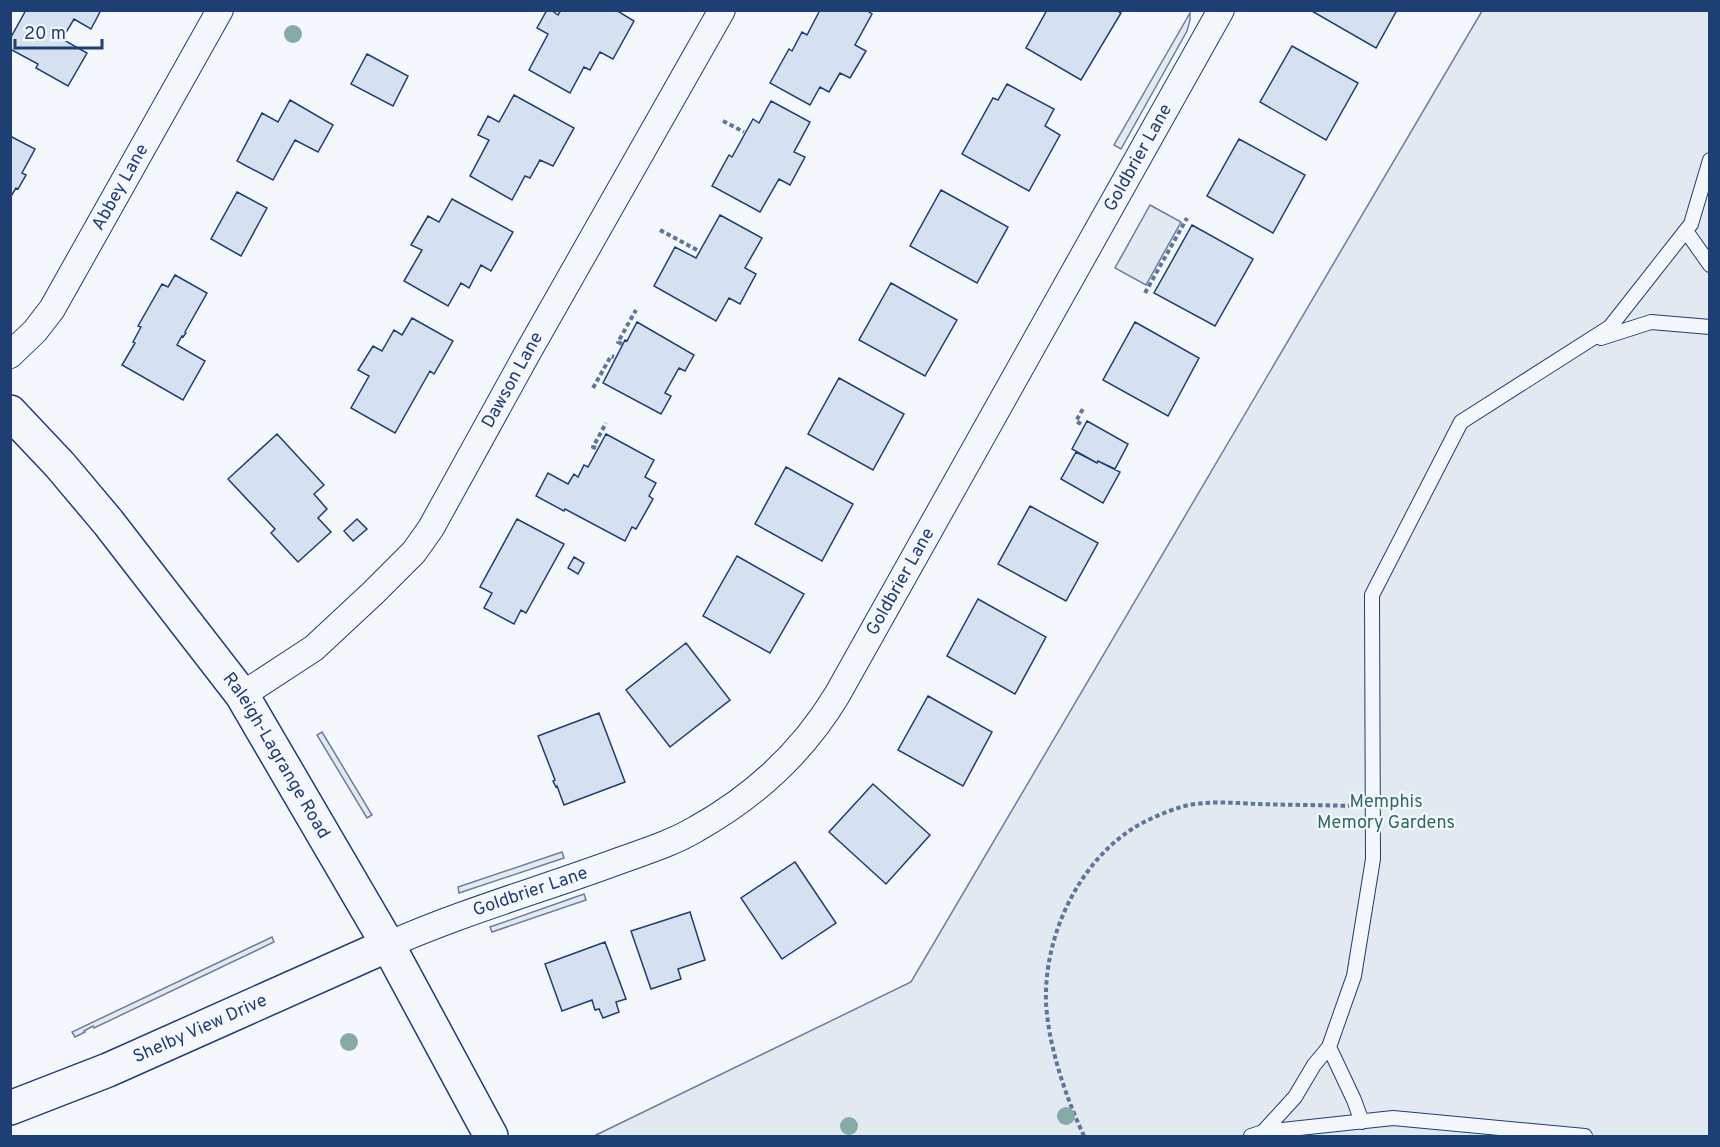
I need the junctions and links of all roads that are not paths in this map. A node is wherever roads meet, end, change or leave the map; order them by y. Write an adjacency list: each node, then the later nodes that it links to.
1 (220, 10): 9 (street, Abbey Lane)
2 (722, 10): 11 (street, Dawson Lane)
3 (1221, 10): 12 (street, Goldbrier Lane)
4 (1710, 160): 5 (lane)
5 (1686, 231): 6 (lane); 8 (lane)
6 (1710, 265)
7 (1710, 327): 8 (lane)
8 (1585, 343): 13 (lane)
9 (10, 355)
10 (10, 412): 11 (main road, Raleigh-Lagrange Road)
11 (242, 695): 12 (main road, Raleigh-Lagrange Road)
12 (388, 945): 14 (main road, Shelby View Drive); 18 (main road, Raleigh-Lagrange Road)
13 (1329, 1047): 15 (lane); 17 (lane)
14 (10, 1108)
15 (1362, 1122): 16 (lane); 17 (lane)
16 (1490, 1132): 19 (lane)
17 (1257, 1134)
18 (491, 1137)
19 (1585, 1137)

